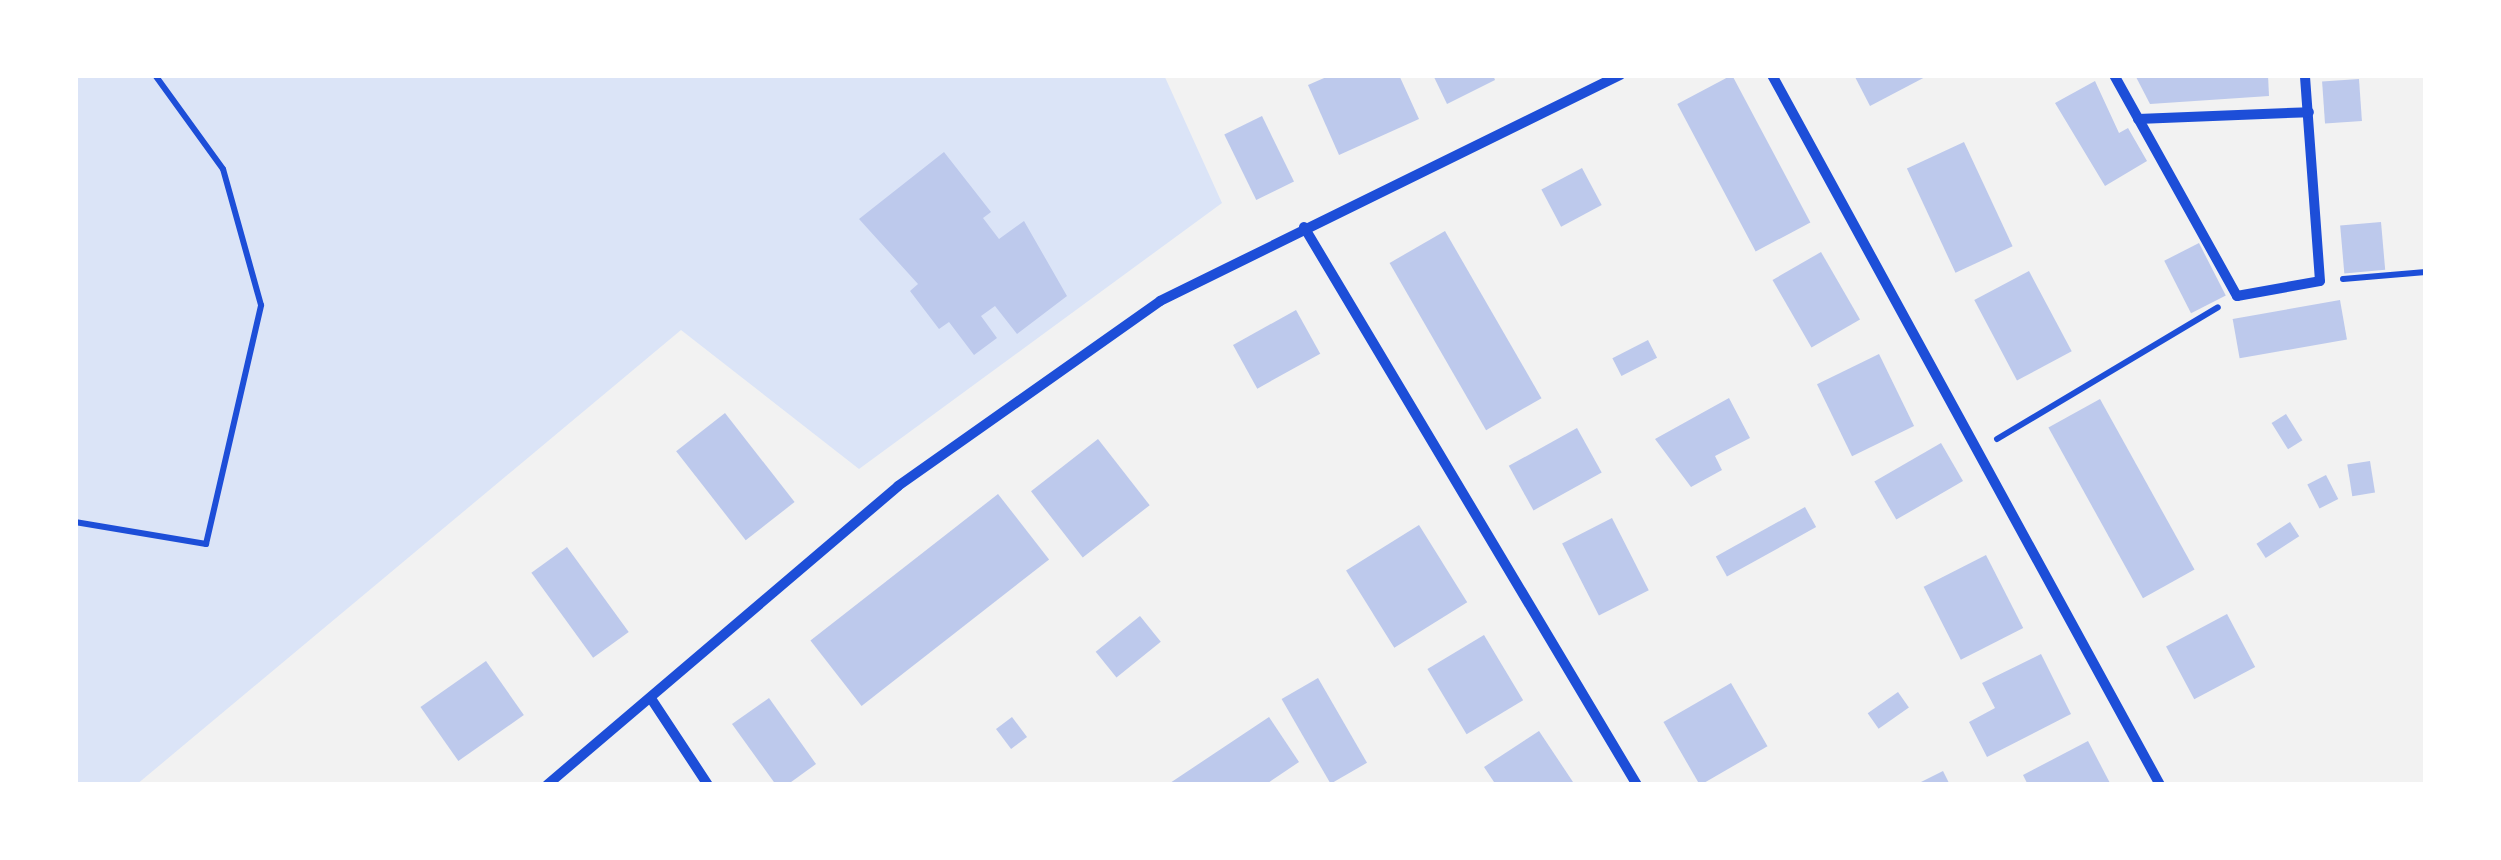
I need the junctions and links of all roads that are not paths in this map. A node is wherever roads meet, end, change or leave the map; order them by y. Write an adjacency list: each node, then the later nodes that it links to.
1 (1620, 75): 7 (street)
2 (1772, 75): 12 (street)
3 (2114, 75): 6 (street)
4 (2305, 75): 5 (street)
5 (2308, 112): 6 (street); 6 (street)
6 (2138, 119)
7 (1304, 227): 8 (street); 11 (street)
8 (652, 700): 9 (street); 10 (street)
9 (547, 785)
10 (708, 785)
11 (1637, 785)
12 (2160, 785)

